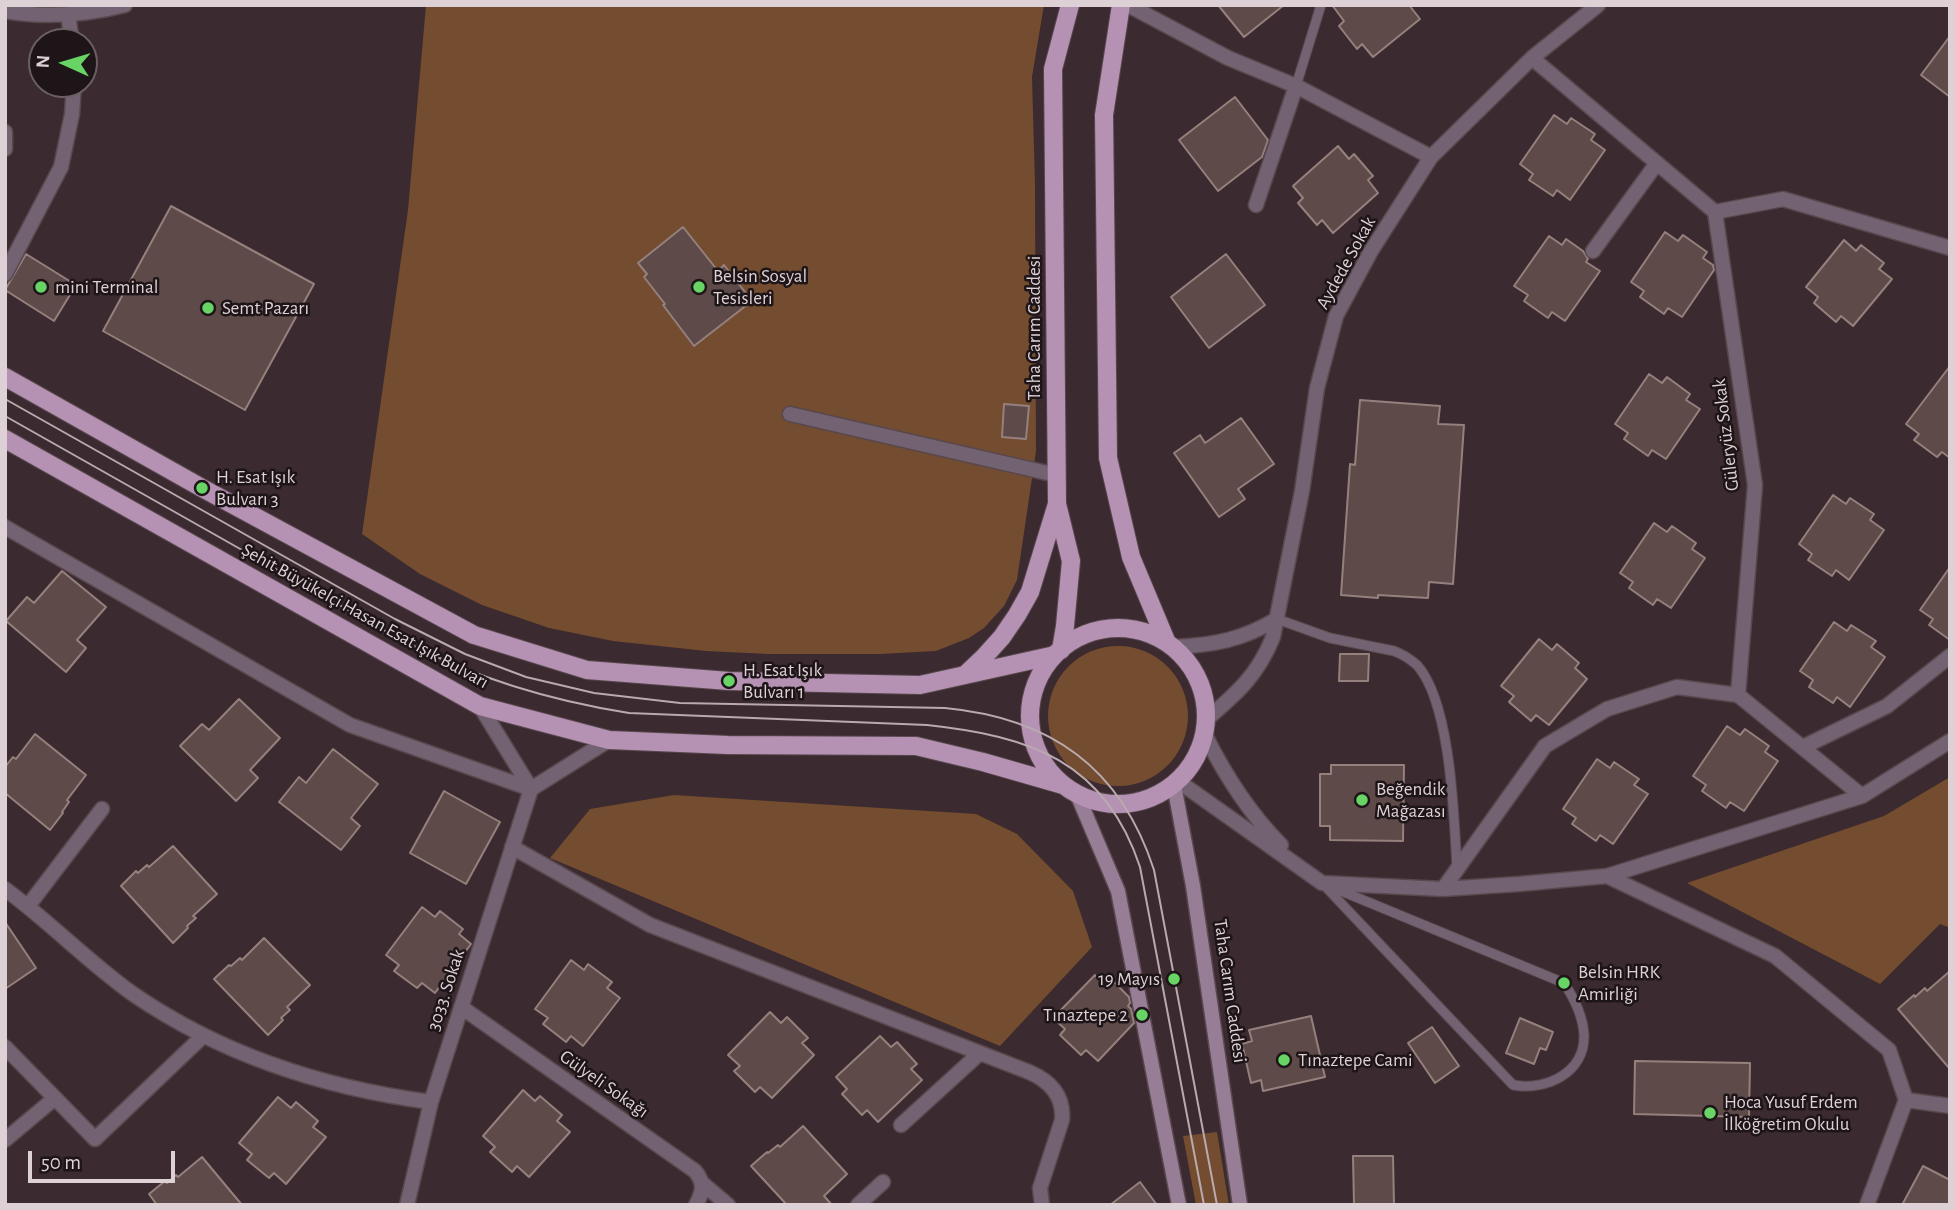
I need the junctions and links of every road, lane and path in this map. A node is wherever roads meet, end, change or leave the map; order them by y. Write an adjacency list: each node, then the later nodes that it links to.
1 (125, 5): 8 (street)
2 (1070, 5): 25 (main road, Taha Carım Caddesi)
3 (1121, 5): 29 (main road)
4 (1128, 5): 11 (street)
5 (1321, 5): 11 (lane)
6 (1598, 5): 10 (street, Aydede Sokak)
7 (5, 11): 8 (street)
8 (68, 15): 9 (street)
9 (70, 28)
10 (1532, 58): 15 (street, Aydede Sokak); 16 (street)
11 (1296, 86): 15 (street); 17 (street)
12 (73, 98): 21 (street)
13 (5, 132): 14 (street)
14 (5, 149)
15 (1431, 157): 28 (street, Aydede Sokak)
16 (1657, 163): 18 (street); 20 (street)
17 (1256, 205)
18 (1715, 212): 19 (street); 33 (street, Güleryüz Sokak)
19 (1950, 248)
20 (1592, 251)
21 (5, 274)
22 (5, 377): 32 (main road, Şehit Büyükelçi Hasan Esat Işık Bulvarı)
23 (790, 414): 25 (street)
24 (5, 439): 34 (main road, Şehit Büyükelçi Hasan Esat Işık Bulvarı)
25 (1056, 475): 26 (main road, Taha Carım Caddesi)
26 (1057, 504): 30 (main road, Taha Carım Caddesi); 32 (main road)
27 (5, 527): 40 (street)
28 (1277, 619): 29 (street); 35 (street, Aydede Sokak); 45 (lane)
29 (1170, 645): 30 (main road); 35 (main road)
30 (1058, 652): 32 (main road, Şehit Büyükelçi Hasan Esat Işık Bulvarı); 41 (main road)
31 (1950, 656): 38 (street)
32 (965, 674)
33 (1738, 695): 38 (street); 45 (street)
34 (480, 706): 36 (main road, Şehit Büyükelçi Hasan Esat Işık Bulvarı); 40 (street)
35 (1206, 727): 39 (main road); 47 (street)
36 (610, 740): 40 (street); 41 (main road, Şehit Büyükelçi Hasan Esat Işık Bulvarı)
37 (1950, 741): 42 (street)
38 (1803, 747): 42 (street)
39 (1176, 783): 41 (main road); 47 (street); 69 (main road, Taha Carım Caddesi)
40 (531, 789): 44 (street, 3033. Sokak)
41 (1070, 790): 68 (main road)
42 (1863, 796): 46 (street)
43 (102, 809): 50 (street)
44 (512, 847): 51 (street, 3033. Sokak); 54 (street)
45 (1457, 869): 48 (street)
46 (1607, 876): 48 (street); 56 (street)
47 (1322, 883): 47 (lane); 48 (street)
48 (1443, 888)
49 (5, 889): 50 (street)
50 (28, 906): 52 (street)
51 (461, 1007): 57 (street, 3033. Sokak); 62 (street, Gülyeli Sokağı)
52 (204, 1036): 55 (street); 57 (street)
53 (5, 1047): 55 (street)
54 (980, 1053): 59 (street); 67 (street)
55 (55, 1098): 60 (street)
56 (1906, 1100): 58 (street); 70 (street)
57 (431, 1101): 63 (street, 3033. Sokak)
58 (1950, 1106)
59 (901, 1125)
60 (5, 1140)
61 (883, 1182): 66 (street)
62 (702, 1183): 64 (street); 65 (street, Gülyeli Sokağı)
63 (407, 1205)
64 (696, 1205)
65 (728, 1205)
66 (858, 1205)
67 (1042, 1205)
68 (1179, 1205)
69 (1240, 1205)
70 (1867, 1205)

